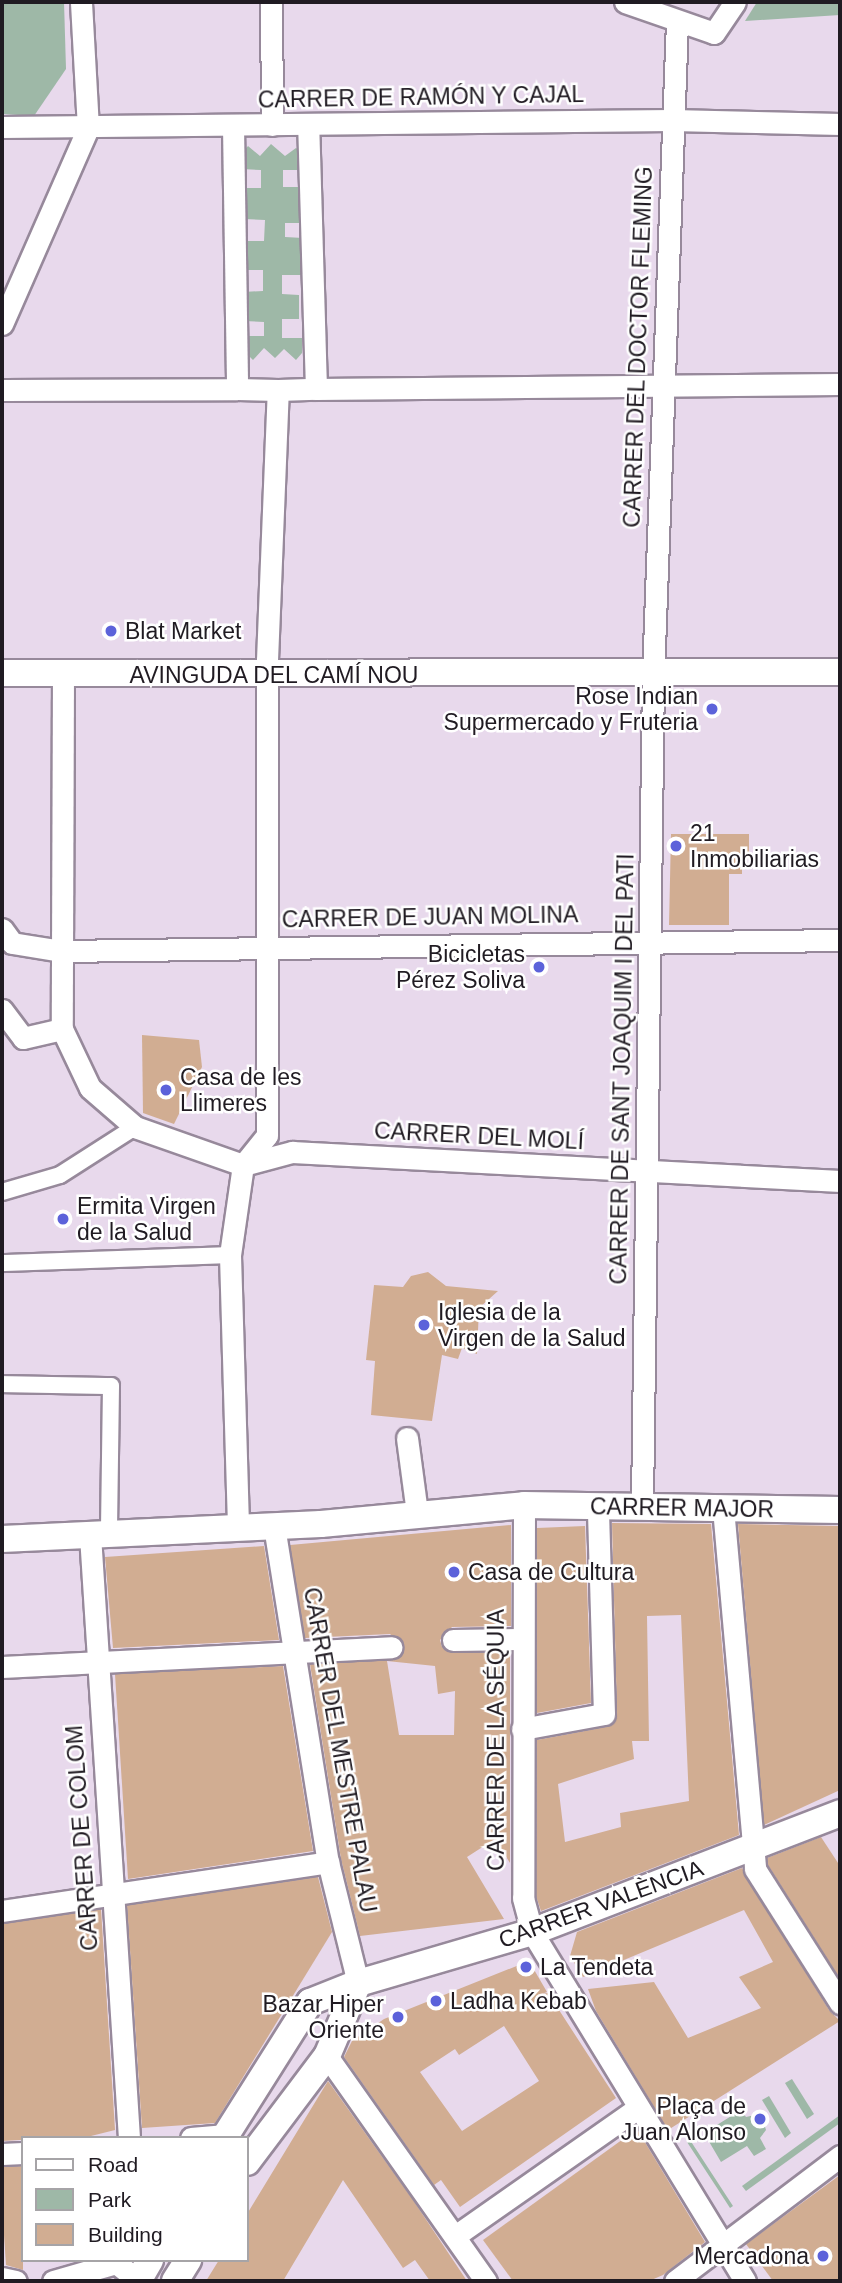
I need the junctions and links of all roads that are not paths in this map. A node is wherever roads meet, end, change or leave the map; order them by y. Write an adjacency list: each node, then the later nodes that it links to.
1 (81, 2): 12 (street)
2 (271, 2): 9 (street)
3 (625, 2): 5 (street)
4 (735, 2): 5 (street)
5 (677, 21): 6 (street, CARRER DEL DOCTOR FLEMING)
6 (672, 120): 7 (street, CARRER DE RAMÓN Y CAJAL); 10 (street, CARRER DE RAMÓN Y CAJAL); 15 (street, CARRER DEL DOCTOR FLEMING)
7 (840, 124)
8 (233, 125): 9 (street, CARRER DE RAMÓN Y CAJAL); 12 (street, CARRER DE RAMÓN Y CAJAL); 16 (street)
9 (272, 125): 10 (street, CARRER DE RAMÓN Y CAJAL)
10 (308, 125): 17 (street)
11 (2, 127): 12 (street, CARRER DE RAMÓN Y CAJAL)
12 (88, 128): 13 (street)
13 (2, 324)
14 (840, 384): 15 (street)
15 (660, 385): 17 (street); 24 (street, CARRER DEL DOCTOR FLEMING)
16 (237, 389): 18 (street); 19 (street)
17 (316, 389): 19 (street)
18 (2, 390)
19 (278, 390): 23 (street)
20 (840, 672): 24 (street, AVINGUDA DEL CAMÍ NOU)
21 (63, 673): 22 (street, AVINGUDA DEL CAMÍ NOU); 23 (street, AVINGUDA DEL CAMÍ NOU); 29 (street)
22 (5, 675)
23 (268, 676): 24 (street, AVINGUDA DEL CAMÍ NOU); 28 (street)
24 (653, 676): 26 (street, CARRER DE SANT JOAQUIM I DEL PATI)
25 (2, 929): 29 (street, CARRER DE JUAN MOLINA)
26 (650, 939): 27 (street, CARRER DE JUAN MOLINA); 28 (street, CARRER DE JUAN MOLINA); 34 (street, CARRER DE SANT JOAQUIM I DEL PATI)
27 (840, 940)
28 (269, 946): 29 (street, CARRER DE JUAN MOLINA); 33 (street)
29 (62, 951): 31 (street)
30 (2, 1010): 31 (street)
31 (62, 1029): 32 (street)
32 (135, 1127): 33 (street); 36 (street)
33 (243, 1165): 34 (street, CARRER DEL MOLÍ); 37 (street)
34 (646, 1172): 35 (street, CARRER DEL MOLÍ); 43 (street, CARRER DE SANT JOAQUIM I DEL PATI)
35 (840, 1181)
36 (2, 1192)
37 (230, 1255): 38 (street); 47 (street)
38 (2, 1263)
39 (2, 1384): 49 (street)
40 (407, 1438): 46 (street)
41 (524, 1505): 42 (street, CARRER MAJOR); 46 (street, CARRER MAJOR); 51 (street, CARRER DE LA SÉQUIA)
42 (598, 1506): 43 (street, CARRER MAJOR); 57 (street)
43 (642, 1506): 44 (street, CARRER MAJOR)
44 (723, 1508): 45 (street, CARRER MAJOR); 59 (street)
45 (840, 1510)
46 (417, 1513): 48 (street, CARRER MAJOR)
47 (238, 1525): 48 (street, CARRER MAJOR); 49 (street, CARRER MAJOR)
48 (274, 1526): 54 (street, CARRER DEL MESTRE PALAU)
49 (100, 1535): 50 (street, CARRER MAJOR); 55 (street, CARRER DE COLOM)
50 (2, 1539)
51 (521, 1639): 52 (street); 57 (street, CARRER DE LA SÉQUIA)
52 (453, 1640)
53 (391, 1647): 54 (street)
54 (294, 1652): 55 (street); 60 (street, CARRER DEL MESTRE PALAU)
55 (98, 1662): 56 (street); 61 (street, CARRER DE COLOM)
56 (2, 1667)
57 (522, 1730): 63 (street, CARRER DE LA SÉQUIA)
58 (840, 1813): 59 (street, CARRER VALÈNCIA)
59 (753, 1849): 63 (street, CARRER VALÈNCIA); 65 (street)
60 (328, 1862): 61 (street); 64 (street, CARRER DEL MESTRE PALAU)
61 (111, 1891): 62 (street); 68 (street, CARRER DE COLOM)
62 (2, 1911)
63 (533, 1932): 64 (street, CARRER VALÈNCIA); 67 (street, CARRER DE LA SÉQUIA)
64 (358, 1983): 66 (street); 69 (street, CARRER VALÈNCIA)
65 (840, 2003)
66 (327, 2056): 73 (street); 74 (street)
67 (638, 2108): 74 (street); 75 (street, CARRER DE LA SÉQUIA)
68 (129, 2136)
69 (225, 2136)
70 (21, 2152): 71 (street)
71 (2, 2154)
72 (840, 2156): 75 (street)
73 (248, 2161)
74 (455, 2236): 82 (street)
75 (720, 2245): 83 (street); 84 (street, CARRER DE LA SÉQUIA)
76 (187, 2262): 81 (street)
77 (141, 2270): 80 (street)
78 (2, 2278): 79 (street)
79 (16, 2281)
80 (53, 2281)
81 (175, 2281)
82 (486, 2281)
83 (675, 2281)
84 (745, 2281)

